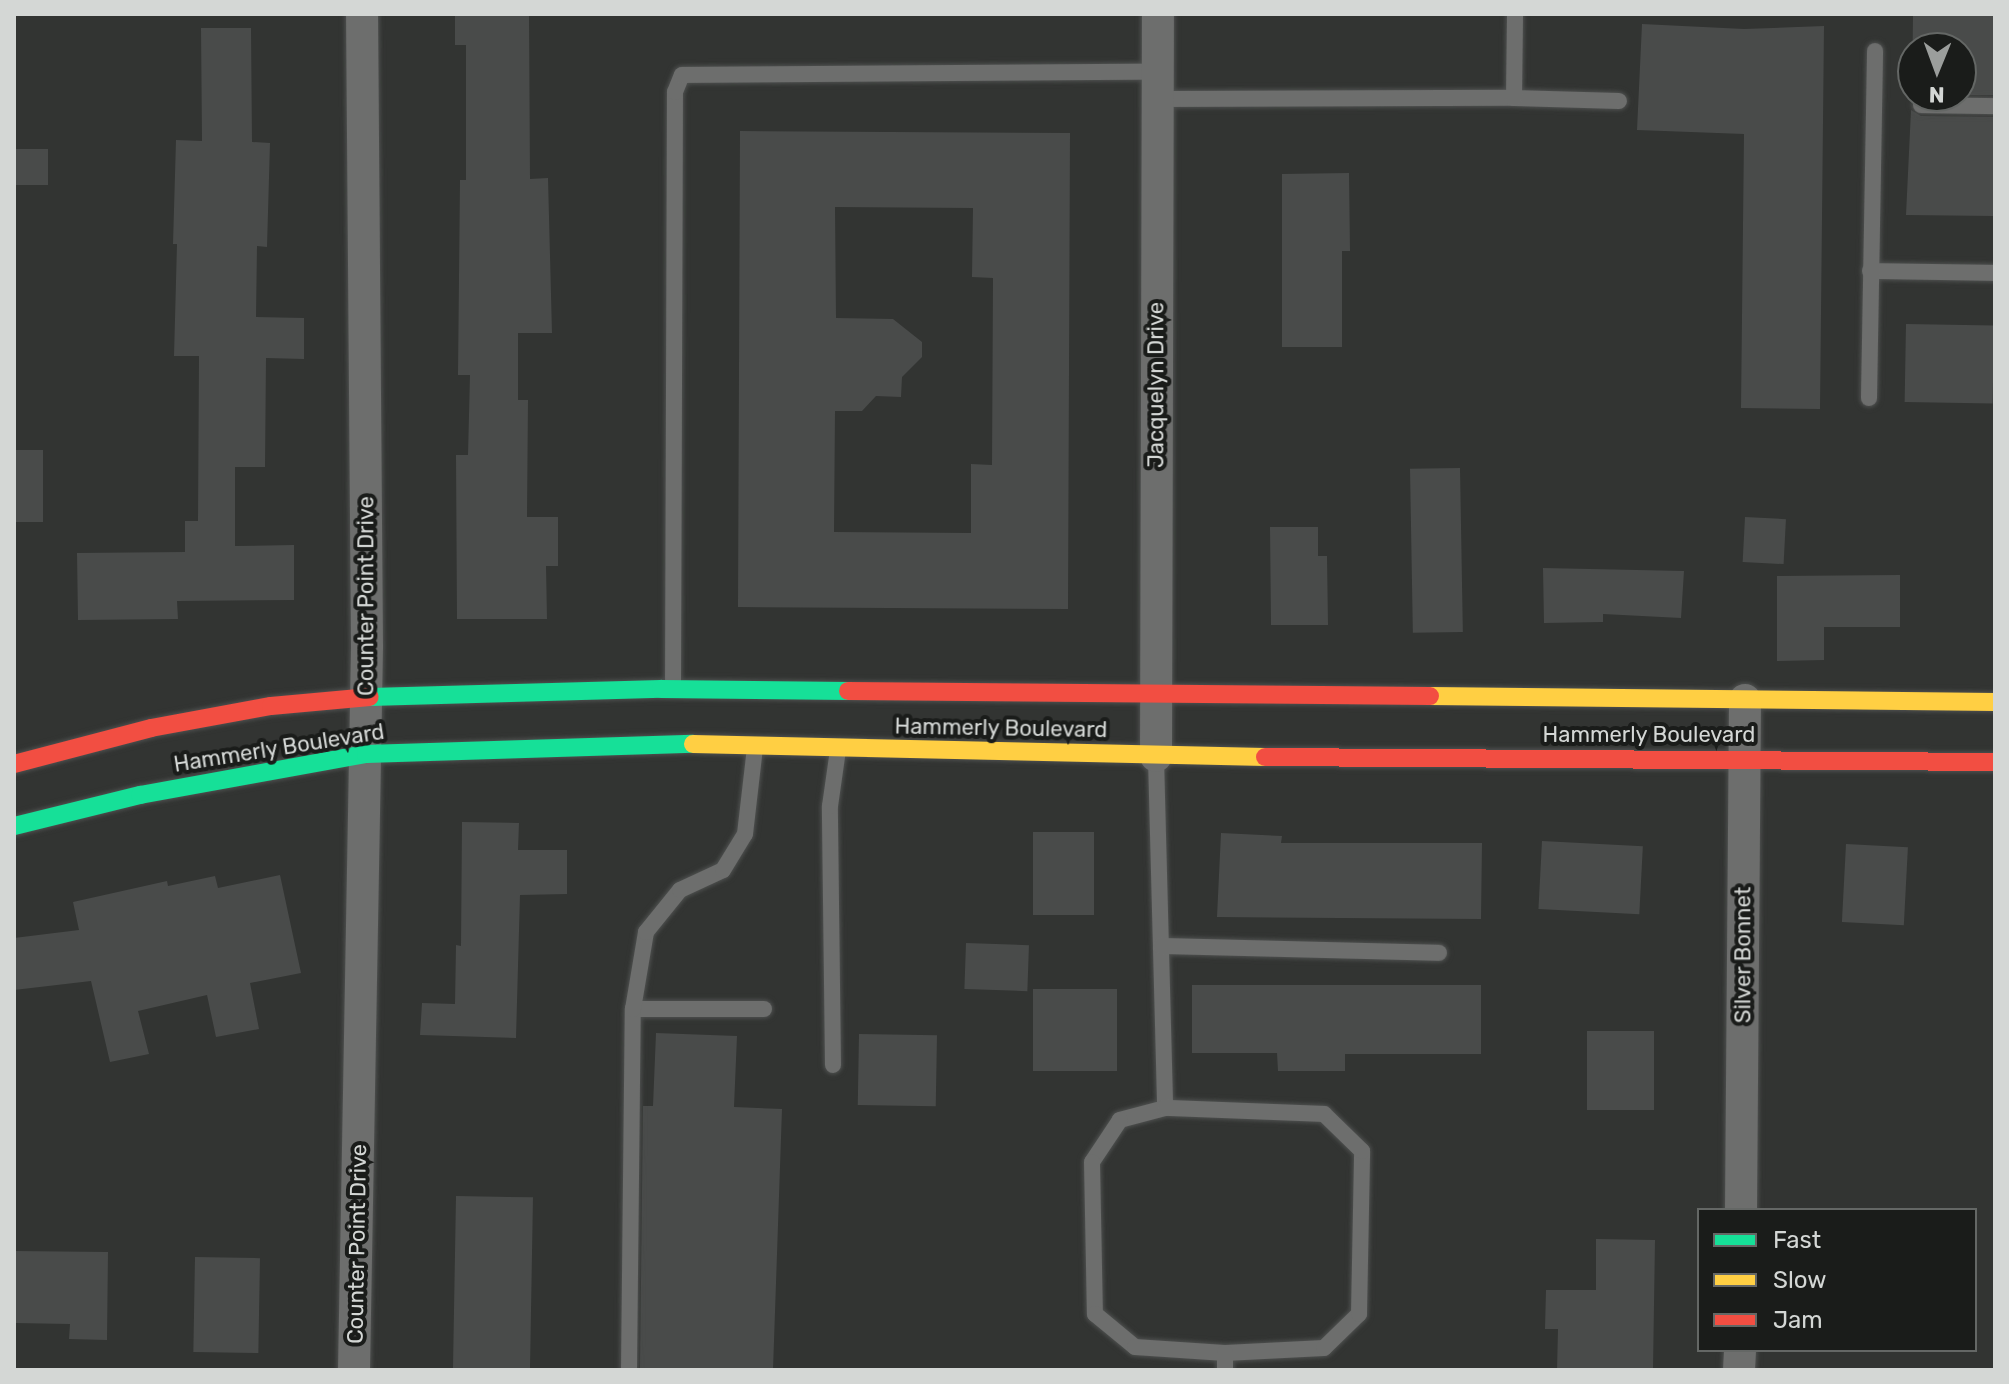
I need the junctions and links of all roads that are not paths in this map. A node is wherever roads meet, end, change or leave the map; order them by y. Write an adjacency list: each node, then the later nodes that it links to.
1 (362, 14): 13 (street, Counter Point Drive)
2 (1158, 14): 5 (street, Jacquelyn Drive)
3 (1515, 14): 6 (lane)
4 (1875, 51): 8 (lane)
5 (1158, 86): 6 (lane); 11 (lane); 12 (street, Jacquelyn Drive)
6 (1514, 98): 7 (lane)
7 (1619, 101)
8 (1870, 271): 9 (lane); 10 (lane)
9 (1995, 273)
10 (1869, 398)
11 (673, 689): 12 (main road, Hammerly Boulevard); 13 (main road, Hammerly Boulevard)
12 (1154, 694): 14 (main road, Hammerly Boulevard); 19 (street, Jacquelyn Drive)
13 (367, 697): 18 (street, Counter Point Drive); 22 (main road, Hammerly Boulevard)
14 (1745, 700): 15 (main road, Hammerly Boulevard); 20 (street, Silver Bonnet)
15 (1995, 702)
16 (756, 745): 17 (main road, Hammerly Boulevard); 18 (main road, Hammerly Boulevard); 26 (lane)
17 (838, 748): 19 (main road, Hammerly Boulevard); 28 (lane)
18 (366, 754): 23 (main road, Hammerly Boulevard); 32 (street, Counter Point Drive)
19 (1156, 756): 20 (main road, Hammerly Boulevard); 24 (lane)
20 (1744, 760): 21 (main road, Hammerly Boulevard); 30 (street, Silver Bonnet)
21 (1995, 762)
22 (14, 764)
23 (14, 826)
24 (1161, 946): 25 (lane); 29 (lane)
25 (1439, 953)
26 (633, 1009): 27 (lane); 33 (lane)
27 (764, 1009)
28 (833, 1065)
29 (1165, 1108): 31 (lane); 31 (lane)
30 (1741, 1208)
31 (1225, 1361)
32 (354, 1370)
33 (629, 1370)

